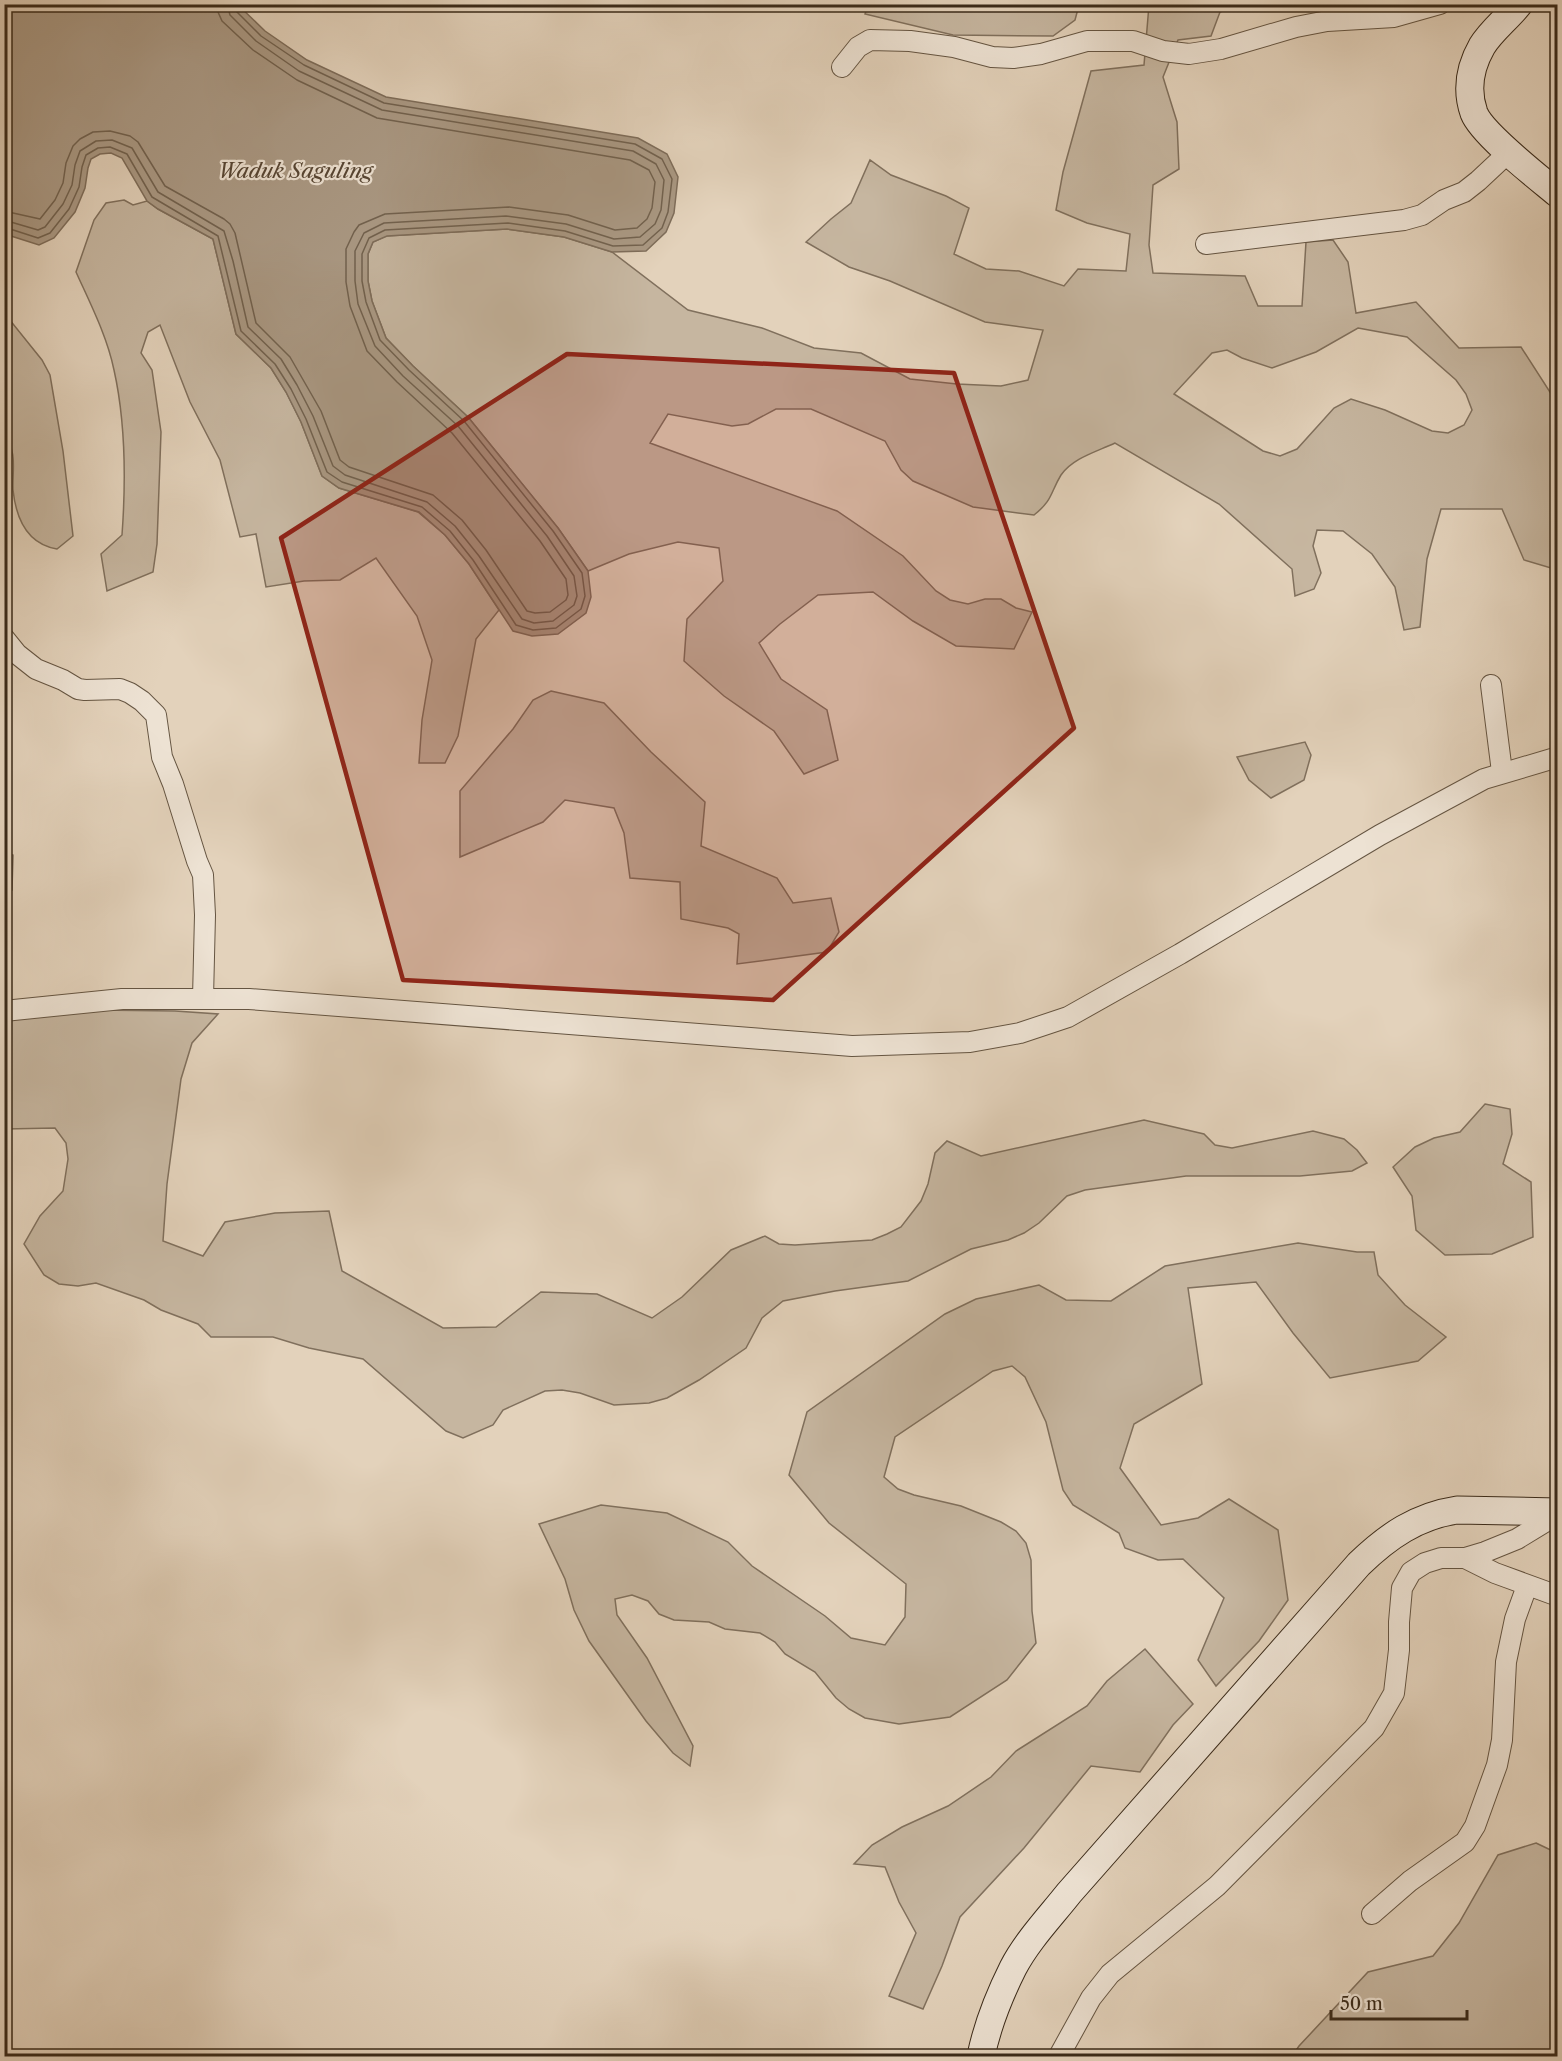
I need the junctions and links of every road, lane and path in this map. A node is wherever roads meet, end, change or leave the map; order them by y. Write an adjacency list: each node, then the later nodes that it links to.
1 (1440, 4): 3 (street)
2 (1520, 4): 4 (main road)
3 (842, 67)
4 (1509, 152): 5 (main road); 6 (street)
5 (1557, 194)
6 (1206, 244)
7 (4, 638): 11 (street)
8 (1491, 685): 10 (street)
9 (1557, 757): 10 (street)
10 (1502, 772): 11 (street)
11 (203, 998): 12 (street)
12 (4, 1011)
13 (1557, 1513): 14 (street); 18 (main road)
14 (1466, 1558): 15 (street); 19 (street)
15 (1527, 1586): 16 (street); 17 (street)
16 (1557, 1596)
17 (1372, 1914)
18 (981, 2056)
19 (1059, 2056)

